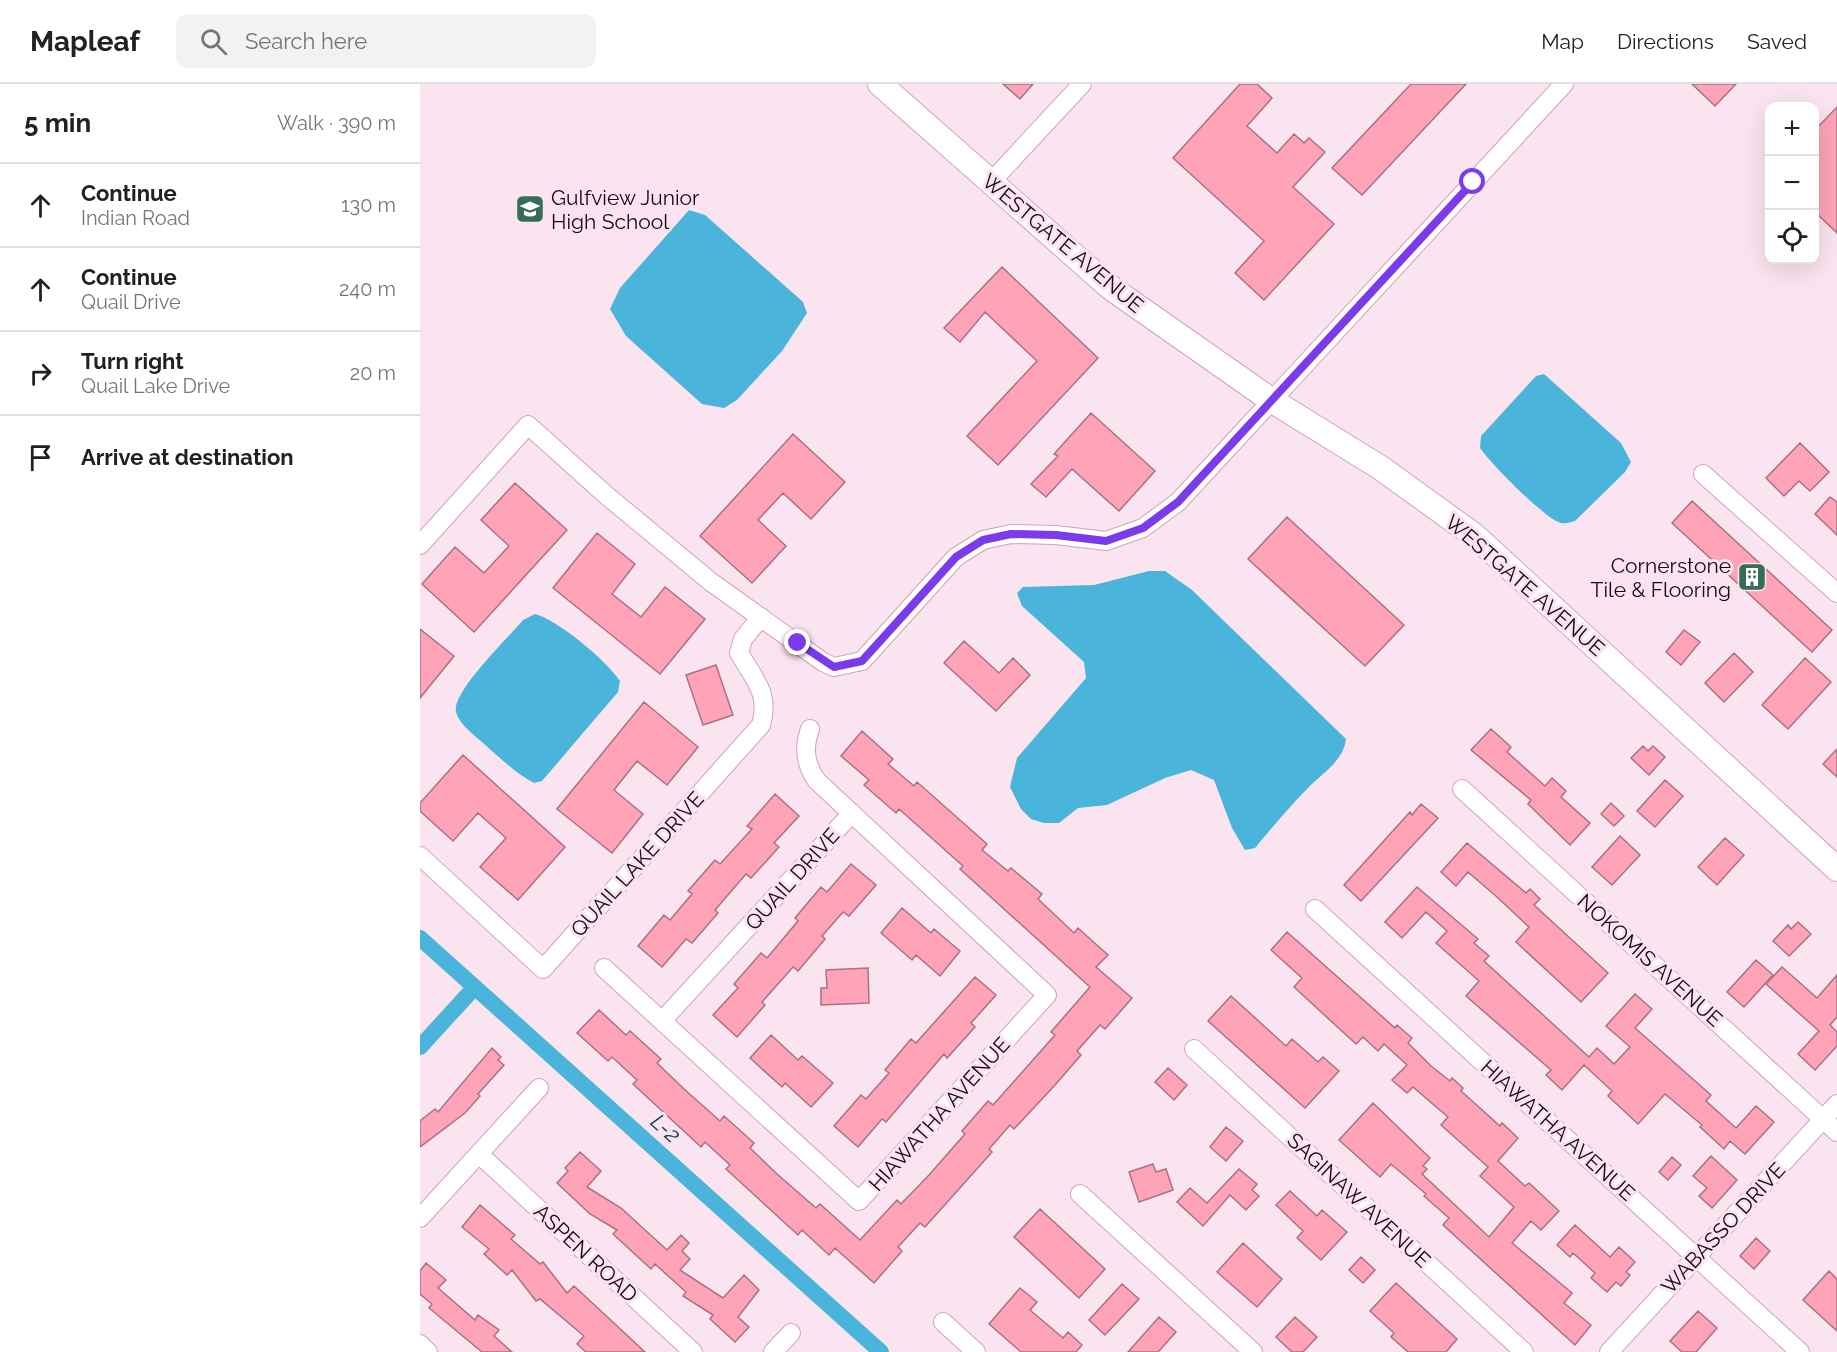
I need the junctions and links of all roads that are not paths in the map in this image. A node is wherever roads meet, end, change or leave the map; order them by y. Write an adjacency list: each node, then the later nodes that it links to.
1 (880, 84): 4 (street, WESTGATE AVENUE)
2 (1082, 84): 4 (street)
3 (1564, 84): 5 (street)
4 (991, 182): 5 (street, WESTGATE AVENUE)
5 (1271, 400): 9 (street); 14 (street, WESTGATE AVENUE)
6 (1703, 474): 8 (street)
7 (420, 544): 9 (street)
8 (1837, 592)
9 (761, 617): 13 (street, QUAIL LAKE DRIVE)
10 (810, 729): 12 (street, QUAIL DRIVE)
11 (1462, 789): 21 (street, NOKOMIS AVENUE)
12 (852, 813): 17 (street, QUAIL DRIVE); 17 (street, HIAWATHA AVENUE)
13 (420, 856)
14 (1837, 869)
15 (1315, 909): 25 (street, HIAWATHA AVENUE)
16 (604, 968): 17 (street, HIAWATHA AVENUE)
17 (662, 1021)
18 (1194, 1049): 34 (street, SAGINAW AVENUE)
19 (539, 1088): 22 (street)
20 (1837, 1104): 21 (street, WABASSO DRIVE)
21 (1830, 1125): 25 (street, WABASSO DRIVE)
22 (479, 1154): 24 (street); 30 (street, ASPEN ROAD)
23 (1080, 1194): 33 (street)
24 (420, 1218)
25 (1696, 1257): 35 (street, WABASSO DRIVE); 36 (street, HIAWATHA AVENUE)
26 (943, 1322): 32 (street)
27 (791, 1333): 31 (street)
28 (420, 1344): 29 (street)
29 (428, 1352)
30 (693, 1352)
31 (773, 1352)
32 (976, 1352)
33 (1253, 1352)
34 (1524, 1352)
35 (1609, 1352)
36 (1800, 1352)

